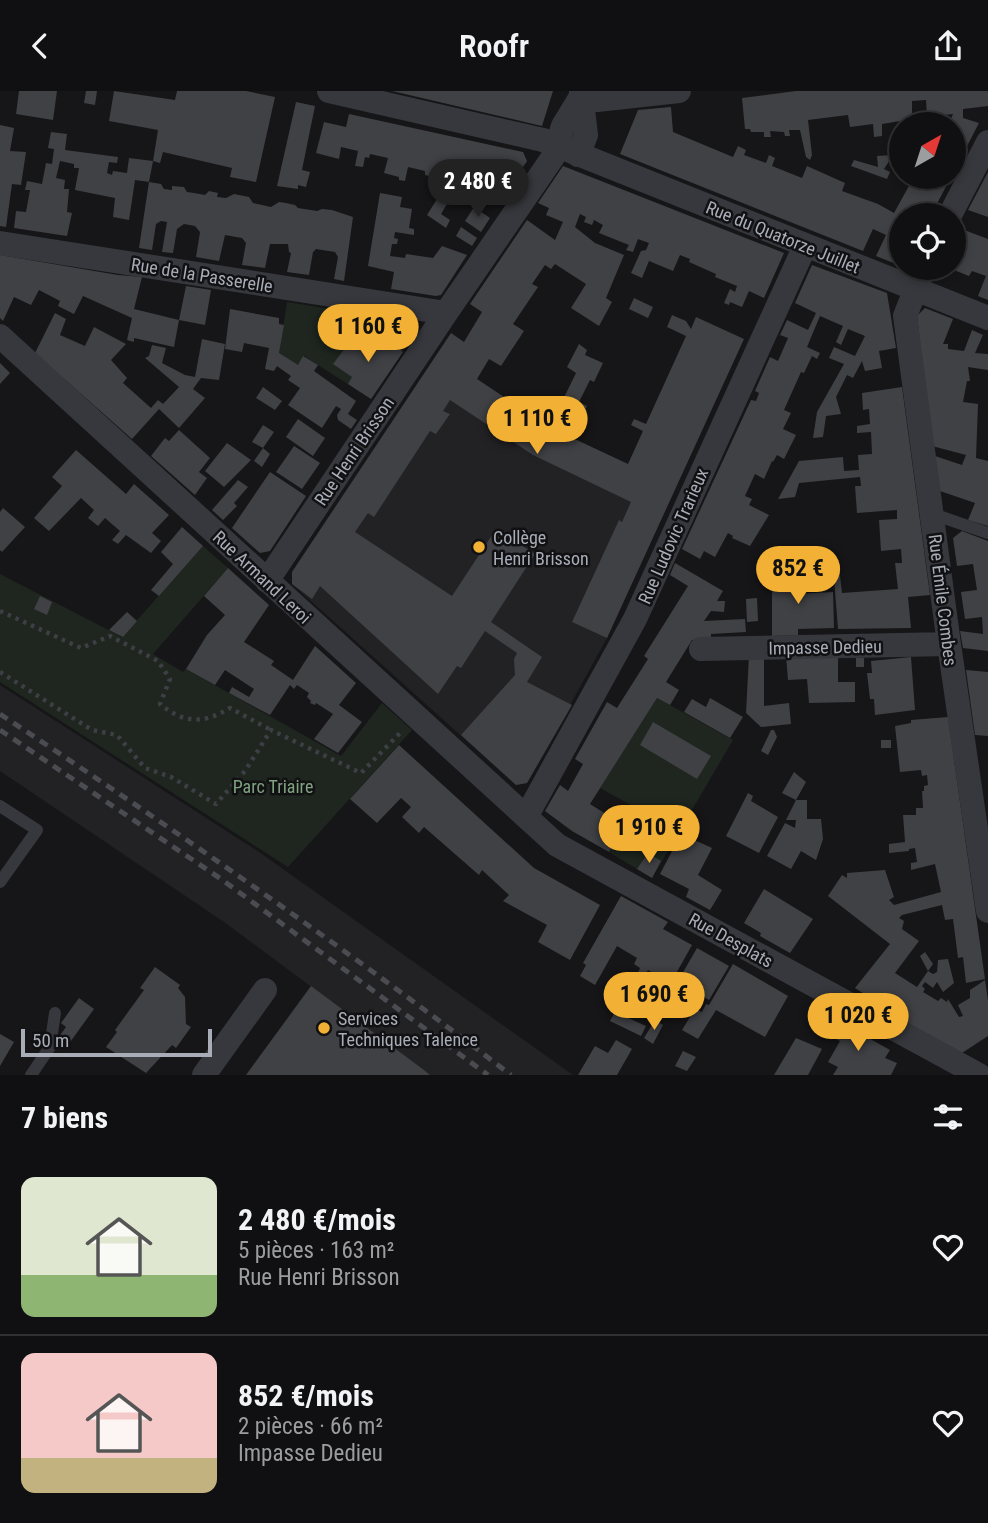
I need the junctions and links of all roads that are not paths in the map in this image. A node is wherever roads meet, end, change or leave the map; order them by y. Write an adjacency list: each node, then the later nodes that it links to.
1 (329, 91): 5 (street, Rue du Quatorze Juillet)
2 (680, 91): 3 (street)
3 (581, 94): 5 (street)
4 (988, 142): 6 (street)
5 (568, 150): 8 (street, Rue du Quatorze Juillet); 12 (street, Rue Henri Brisson)
6 (956, 203)
7 (0, 243): 12 (street, Rue de la Passerelle)
8 (805, 246): 9 (street, Rue du Quatorze Juillet); 21 (street, Rue Ludovic Trarieux)
9 (889, 270)
10 (919, 280): 15 (street, Rue Émile Combes)
11 (921, 280): 13 (street, Rue du Quatorze Juillet)
12 (446, 313): 17 (street, Rue Henri Brisson)
13 (988, 318)
14 (0, 336): 17 (street, Rue Armand Leroi)
15 (933, 515): 16 (lane); 18 (street, Rue Émile Combes)
16 (988, 533)
17 (267, 582): 21 (street, Rue Armand Leroi)
18 (949, 644): 19 (street, Impasse Dedieu); 23 (street, Rue Émile Combes)
19 (701, 649)
20 (0, 806): 22 (lane)
21 (526, 817): 28 (street, Rue Desplats)
22 (0, 882)
23 (988, 911)
24 (265, 990): 27 (street)
25 (55, 1013): 26 (lane)
26 (31, 1075)
27 (204, 1075)
28 (979, 1075)

